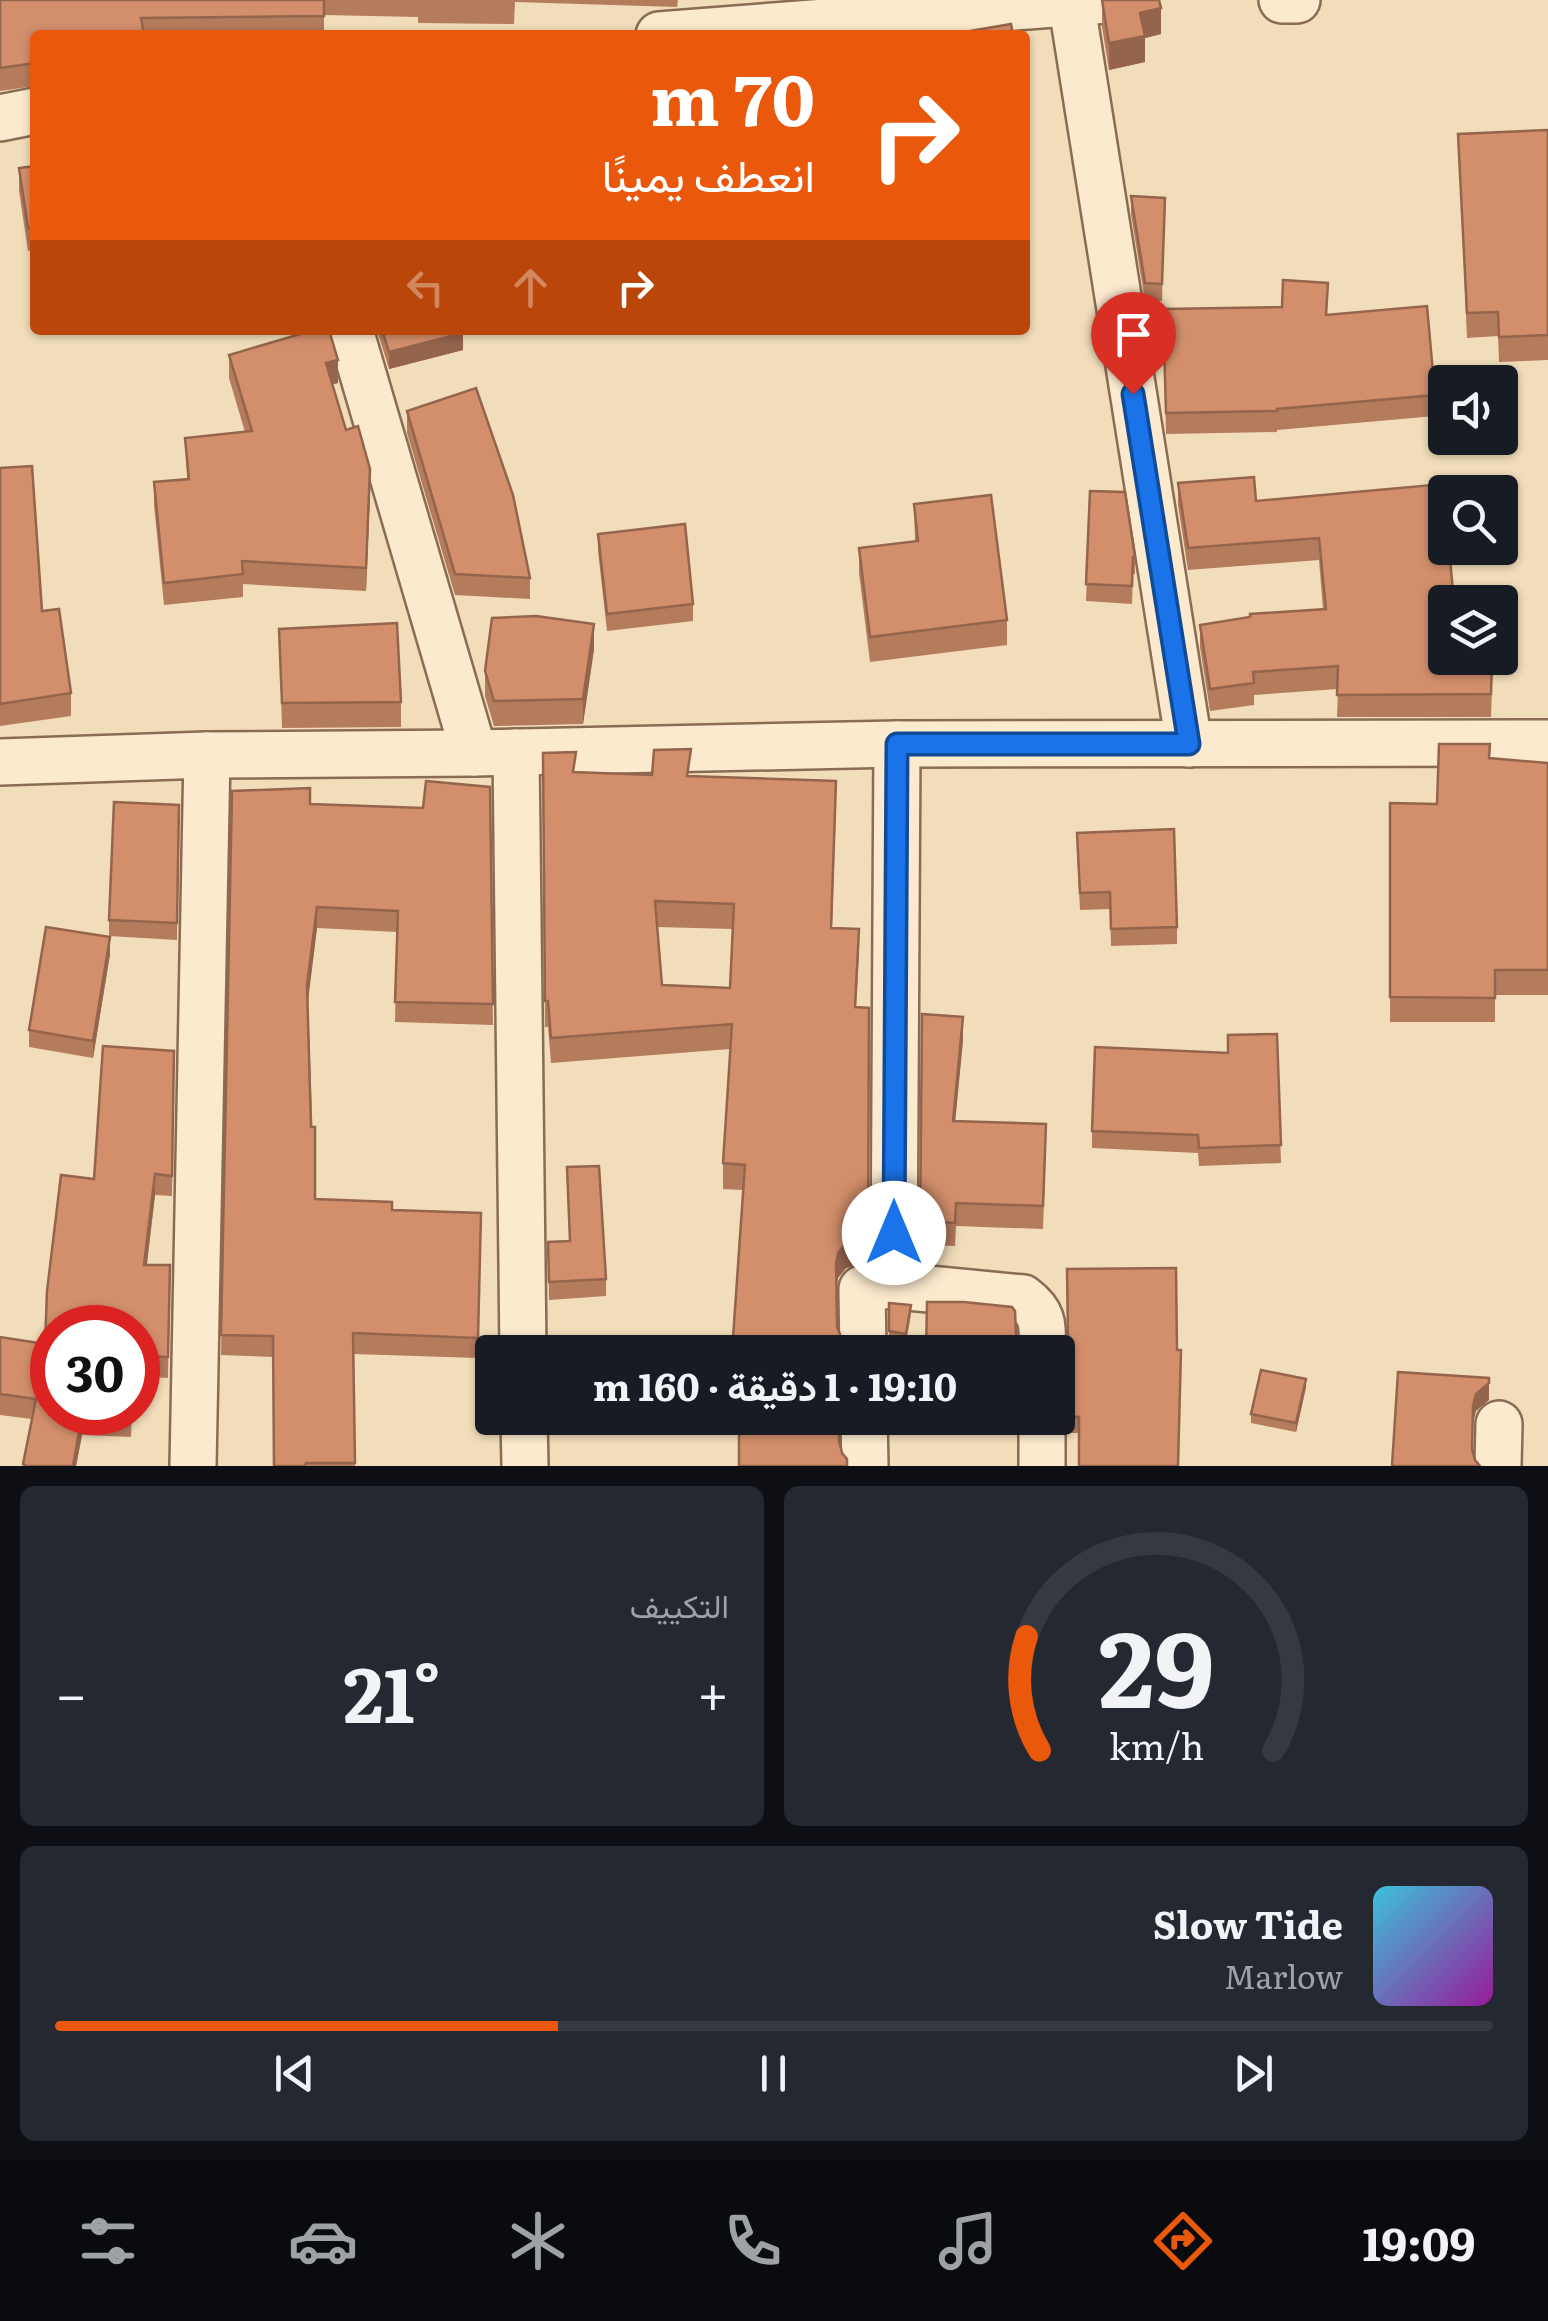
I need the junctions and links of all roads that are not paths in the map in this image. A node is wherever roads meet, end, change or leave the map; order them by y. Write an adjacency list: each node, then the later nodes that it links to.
1 (1282, 0): 2 (street)
2 (1297, 0)
3 (1083, 1): 4 (street); 10 (street)
4 (721, 30)
5 (30, 113): 6 (street)
6 (0, 118)
7 (352, 335): 11 (street)
8 (1548, 743): 10 (street)
9 (897, 744): 10 (street); 11 (street); 14 (street)
10 (1189, 744)
11 (495, 753): 12 (street); 15 (street)
12 (208, 755): 13 (street); 21 (street)
13 (0, 762)
14 (897, 1284): 16 (street); 17 (street)
15 (522, 1335)
16 (863, 1335)
17 (1042, 1335)
18 (524, 1435): 22 (street)
19 (864, 1435): 23 (street)
20 (1042, 1435): 24 (street)
21 (194, 1466)
22 (524, 1466)
23 (865, 1466)
24 (1042, 1466)

